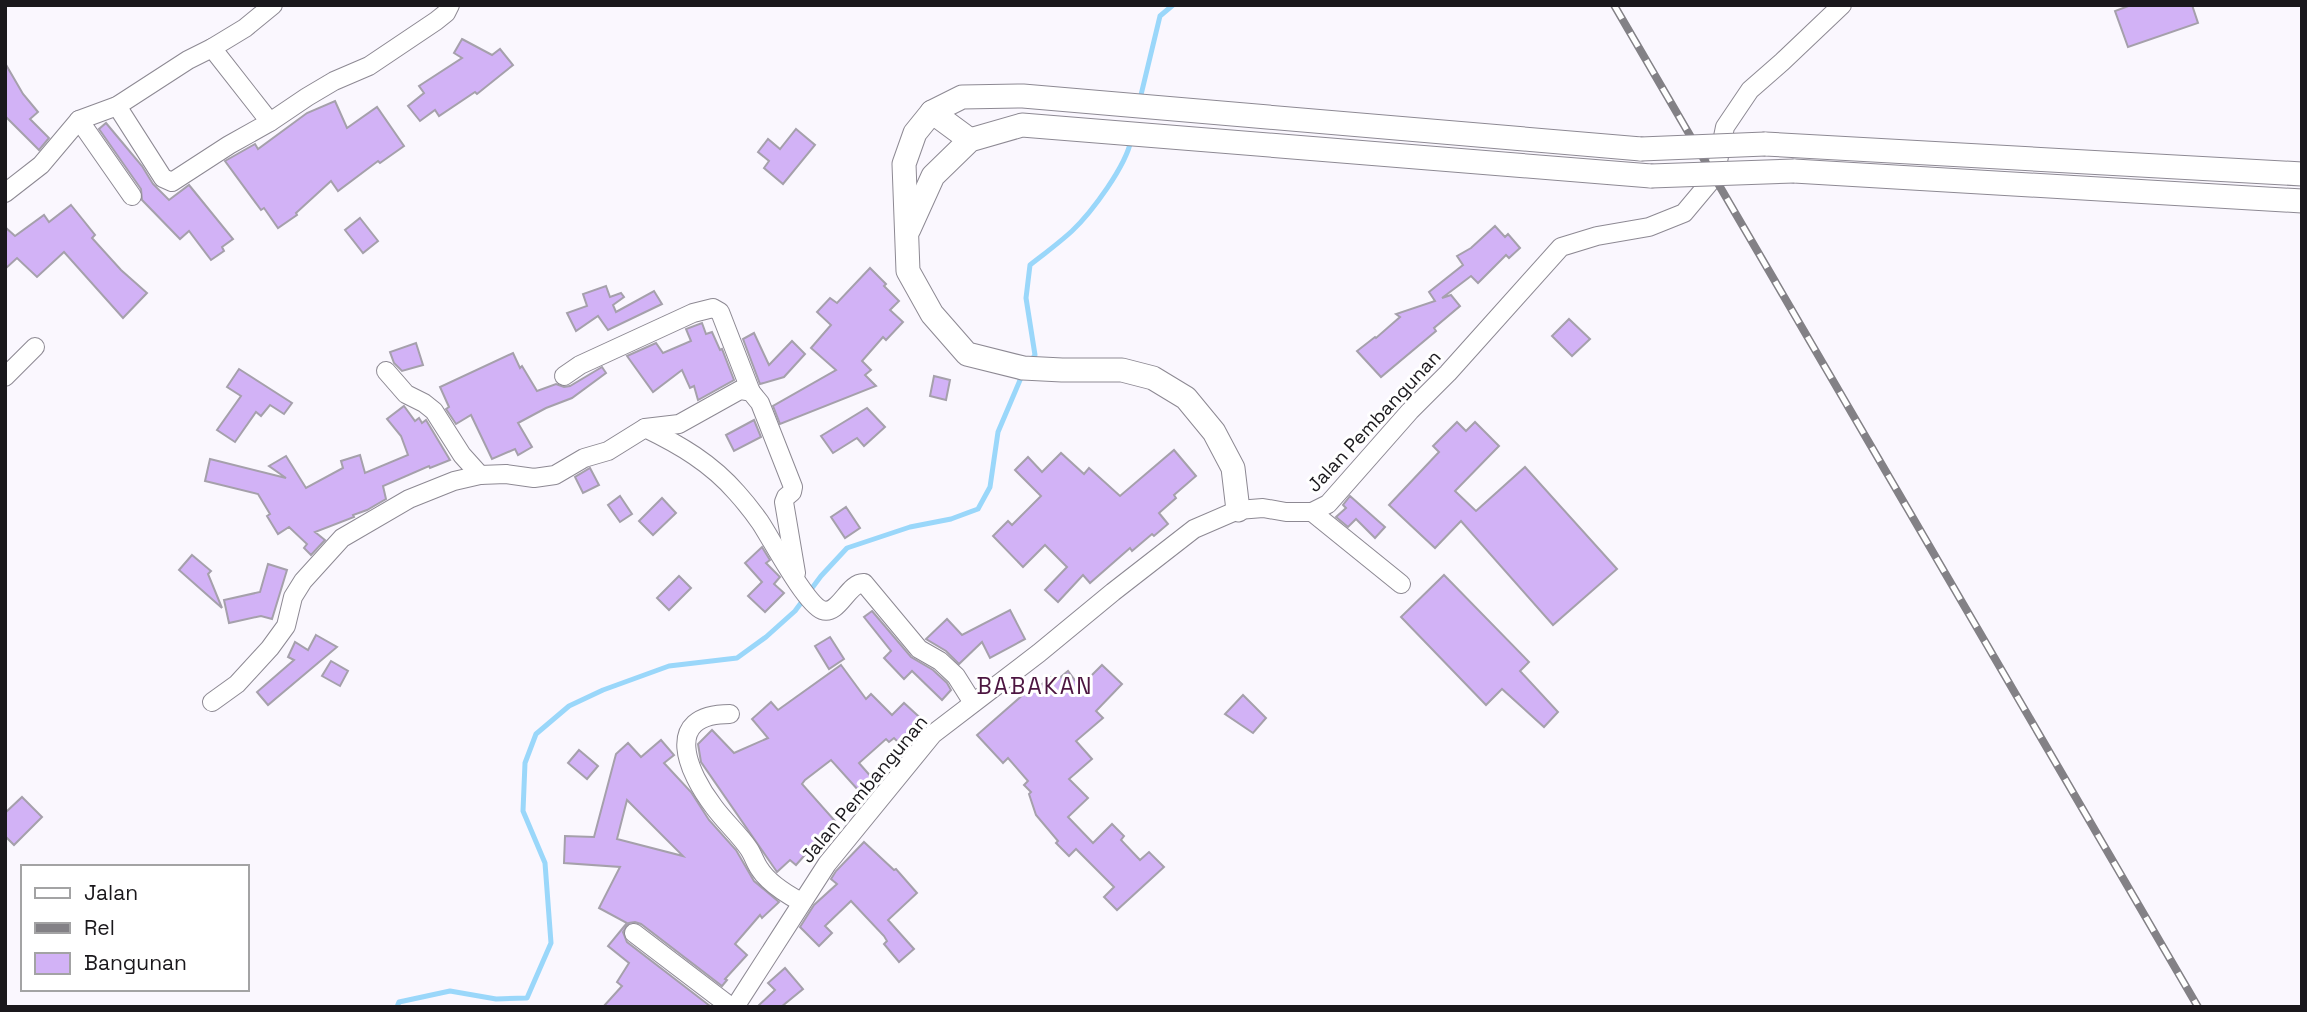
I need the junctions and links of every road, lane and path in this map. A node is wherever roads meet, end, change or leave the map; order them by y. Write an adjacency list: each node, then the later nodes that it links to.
1 (273, 5): 4 (street)
2 (450, 5): 8 (street)
3 (1842, 5): 23 (street, Jalan Pembangunan)
4 (212, 48): 5 (street); 8 (street)
5 (117, 106): 7 (street); 8 (street)
6 (932, 112): 9 (main road); 10 (main road, bridge); 14 (main road)
7 (79, 120): 11 (street); 12 (street)
8 (270, 122)
9 (970, 139): 13 (main road, bridge); 14 (main road)
10 (2302, 174)
11 (5, 193)
12 (132, 196)
13 (2302, 201)
14 (906, 236): 22 (main road)
15 (36, 347): 18 (street)
16 (386, 371): 21 (street)
17 (564, 376): 19 (street)
18 (5, 377)
19 (751, 392): 20 (street); 24 (street)
20 (645, 428): 21 (street); 24 (street)
21 (480, 475): 26 (street)
22 (1238, 510): 23 (street, Jalan Pembangunan); 27 (street, Jalan Pembangunan)
23 (1312, 512): 25 (street)
24 (797, 581): 27 (street)
25 (1401, 584)
26 (212, 702)
27 (973, 703): 29 (street, Jalan Pembangunan)
28 (730, 714): 29 (street)
29 (801, 902): 31 (street, Jalan Pembangunan)
30 (634, 933): 31 (street)
31 (733, 1007)

